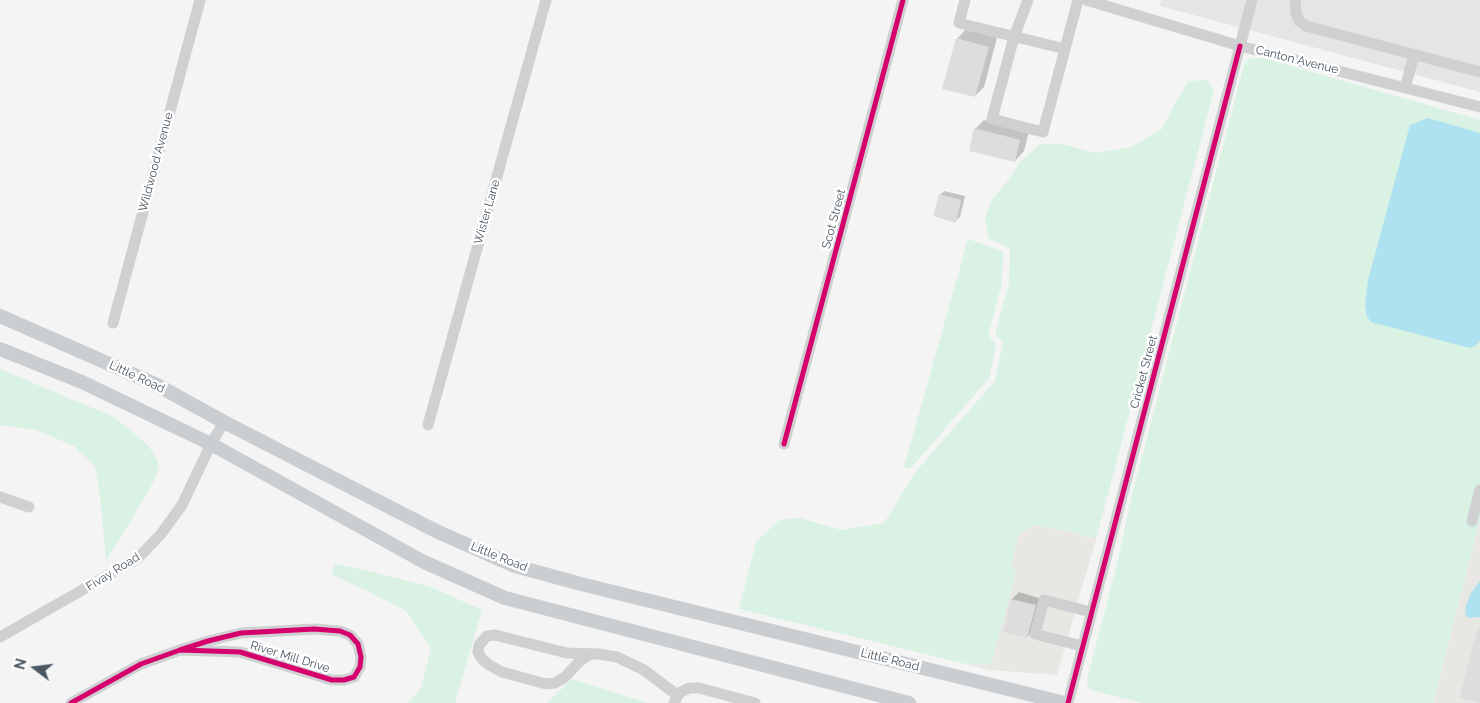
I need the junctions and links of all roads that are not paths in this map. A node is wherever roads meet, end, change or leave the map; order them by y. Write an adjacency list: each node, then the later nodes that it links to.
1 (200, 0): 18 (street, Wildwood Avenue)
2 (546, 0): 21 (street, Wister Lane)
3 (903, 0): 23 (street, Scot Street)
4 (965, 0): 10 (street)
5 (1078, 0): 12 (street)
6 (1086, 0): 11 (street, Canton Avenue)
7 (1252, 0): 11 (street, Cricket Street)
8 (1295, 0): 13 (street)
9 (1025, 1): 10 (street)
10 (1014, 37): 12 (street); 12 (street)
11 (1240, 46): 15 (street, Canton Avenue); 28 (street, Cricket Street)
12 (1065, 49)
13 (1414, 55): 14 (street); 15 (street)
14 (1480, 72)
15 (1405, 88): 16 (street, Canton Avenue)
16 (1480, 107)
17 (0, 316): 20 (main road, Little Road)
18 (113, 323)
19 (0, 350): 22 (main road)
20 (224, 422): 22 (street, Fivay Road); 38 (main road, Little Road)
21 (428, 425)
22 (211, 444): 29 (street, Fivay Road); 33 (main road)
23 (784, 444)
24 (1480, 490): 27 (street)
25 (0, 497): 26 (street)
26 (29, 507)
27 (1472, 521)
28 (1091, 612): 30 (street, Cricket Street); 30 (street)
29 (0, 638)
30 (1082, 646): 38 (street, Cricket Street)
31 (180, 650): 31 (street, River Mill Drive); 35 (street, River Mill Drive)
32 (590, 654): 32 (street); 34 (street)
33 (872, 698): 37 (main road)
34 (676, 699): 36 (street)
35 (71, 703)
36 (755, 703)
37 (909, 703)
38 (1066, 703)

